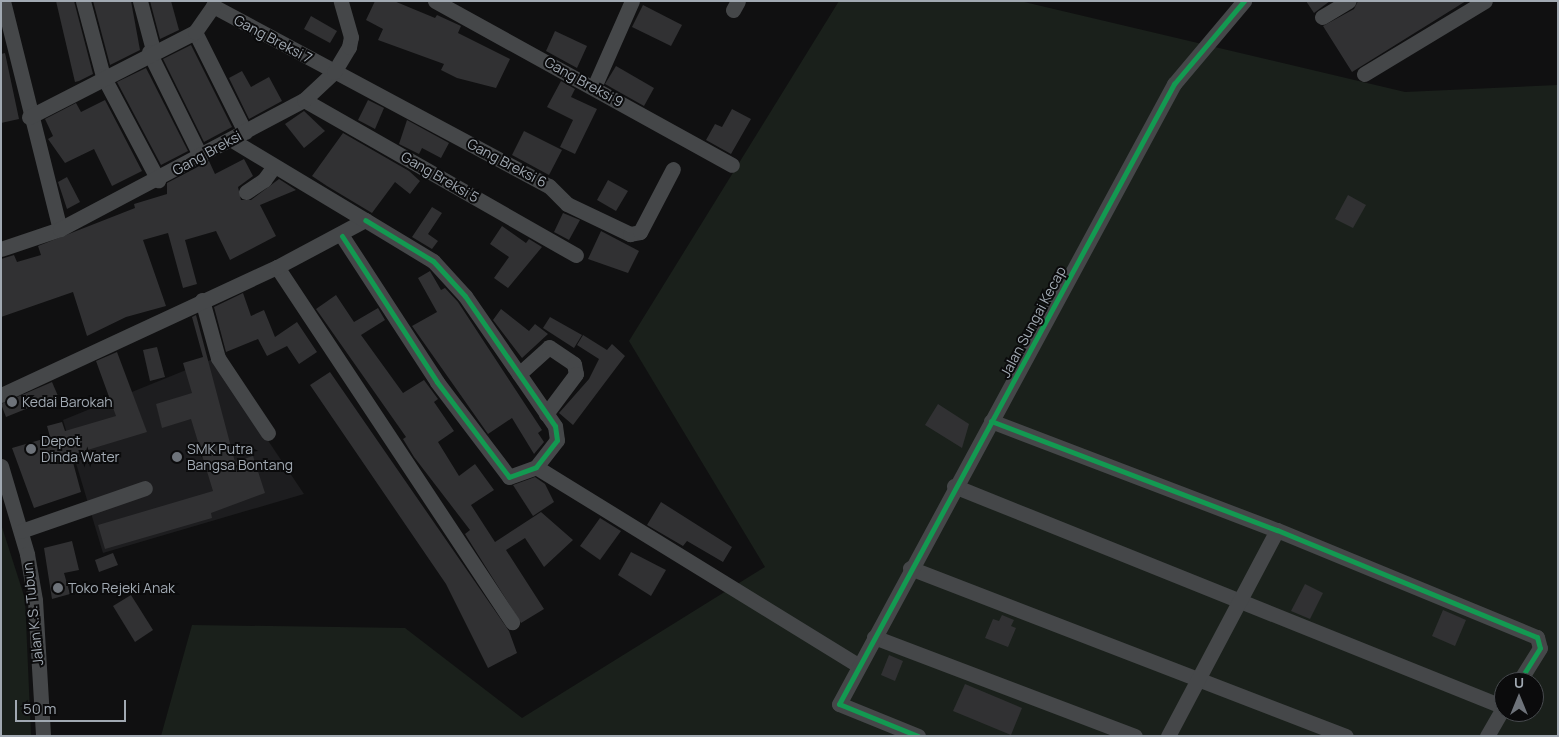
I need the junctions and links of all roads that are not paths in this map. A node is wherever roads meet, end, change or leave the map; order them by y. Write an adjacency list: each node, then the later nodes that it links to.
1 (3, 1): 19 (street)
2 (83, 1): 16 (street)
3 (140, 1): 13 (street)
4 (341, 1): 14 (street, Gang Breksi)
5 (435, 1): 17 (street, Gang Breksi 9)
6 (632, 1): 17 (street)
7 (1244, 1): 38 (street, Jalan Sungai Kecap)
8 (1349, 1): 11 (street)
9 (1485, 1): 15 (street)
10 (212, 4): 12 (street); 14 (street, Gang Breksi 7)
11 (1322, 18)
12 (195, 32): 13 (street); 20 (street)
13 (151, 51): 16 (street); 22 (street)
14 (334, 72): 18 (street, Gang Breksi); 25 (street, Gang Breksi 6)
15 (1364, 74)
16 (103, 76): 19 (street); 26 (street)
17 (594, 87): 23 (street, Gang Breksi 9)
18 (304, 100): 20 (street, Gang Breksi); 32 (street, Gang Breksi 5)
19 (29, 117): 29 (street)
20 (245, 132): 21 (street, Gang Breksi)
21 (232, 140): 22 (street, Gang Breksi); 24 (street)
22 (201, 157): 26 (street, Gang Breksi)
23 (732, 165)
24 (274, 166): 27 (street); 28 (street)
25 (673, 169)
26 (158, 180): 29 (street, Gang Breksi)
27 (246, 192)
28 (365, 220): 30 (street); 35 (street)
29 (60, 229): 31 (street, Gang Breksi)
30 (342, 236): 33 (street); 41 (street)
31 (1, 249)
32 (576, 255)
33 (277, 267): 34 (street); 49 (street)
34 (202, 300): 36 (street); 39 (street)
35 (519, 374): 37 (street); 37 (street)
36 (1, 395)
37 (546, 414): 41 (street)
38 (991, 421): 42 (street, Jalan Sungai Kecap); 45 (street)
39 (268, 433)
40 (1, 466): 44 (street, Jalan K.S. Tubun)
41 (536, 467): 51 (street)
42 (954, 486): 47 (street, Jalan Sungai Kecap); 48 (street)
43 (145, 488): 46 (street)
44 (8, 507): 46 (street, Jalan K.S. Tubun)
45 (1277, 530): 48 (street); 52 (street)
46 (21, 531): 56 (street, Jalan K.S. Tubun)
47 (910, 568): 50 (street, Jalan Sungai Kecap); 53 (street)
48 (1242, 598): 53 (street); 54 (street)
49 (512, 622)
50 (874, 637): 51 (street, Jalan Sungai Kecap); 58 (street)
51 (858, 665): 57 (street, Jalan Sungai Kecap)
52 (1525, 672)
53 (1198, 679): 59 (street); 60 (street)
54 (1494, 703)
55 (1495, 722): 61 (street)
56 (42, 736)
57 (918, 736)
58 (1135, 736)
59 (1168, 736)
60 (1346, 736)
61 (1487, 736)

